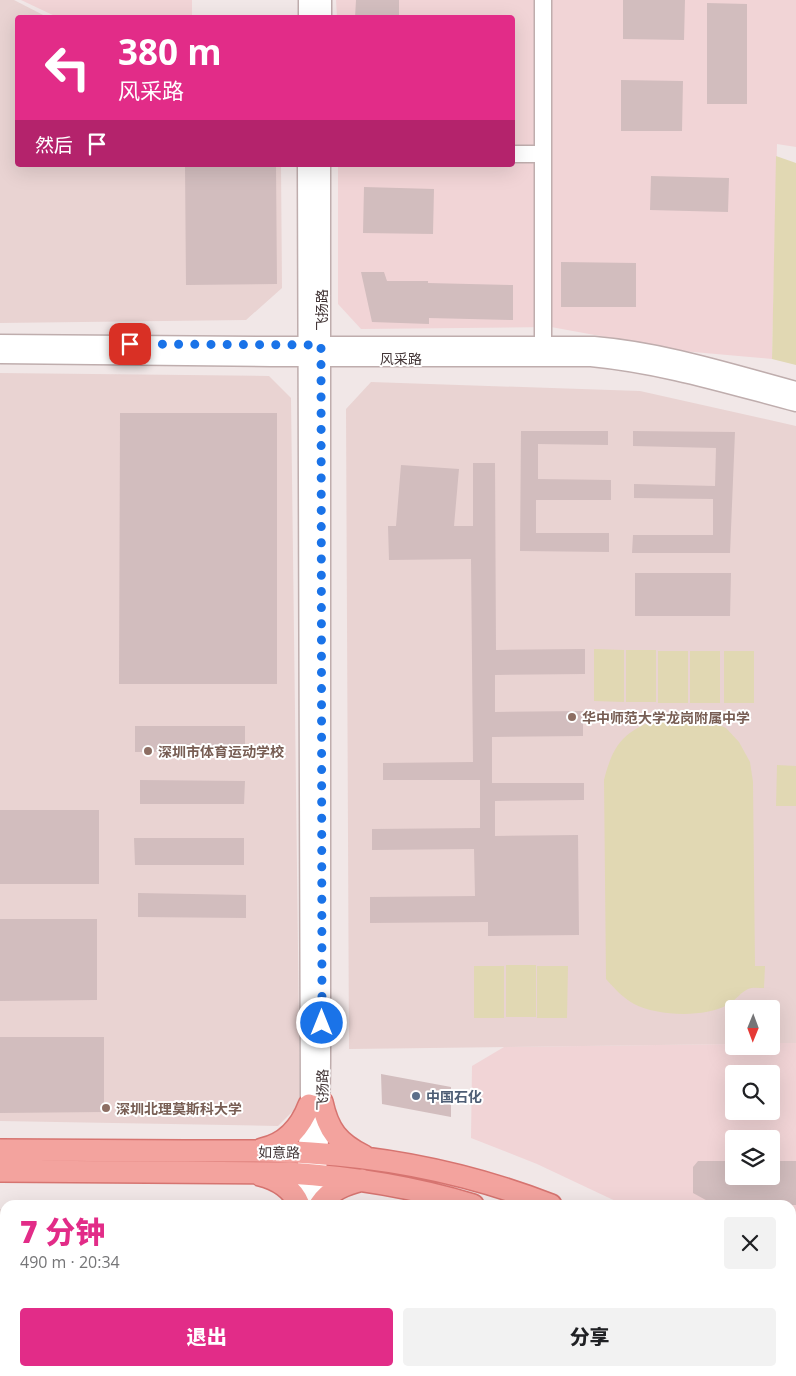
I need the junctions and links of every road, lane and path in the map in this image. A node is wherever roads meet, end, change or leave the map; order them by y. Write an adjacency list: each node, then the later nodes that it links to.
1 (307, 0): 4 (street)
2 (323, 0): 5 (street)
3 (543, 0): 7 (street)
4 (307, 15)
5 (322, 15)
6 (515, 154): 7 (street)
7 (542, 154): 11 (street)
8 (306, 167): 12 (street, 飞扬路)
9 (322, 167): 12 (street, 飞扬路)
10 (0, 343): 12 (street, 风采路)
11 (543, 344): 12 (street, 风采路); 14 (street, 风采路)
12 (313, 352): 13 (street, 风采路); 15 (street, 风采路); 16 (street, 飞扬路)
13 (0, 356)
14 (796, 390)
15 (796, 404)
16 (315, 1104): 18 (main road); 19 (street, 飞扬路); 20 (main road)
17 (0, 1150): 18 (main road, 如意路)
18 (249, 1152): 19 (main road, 如意路)
19 (313, 1153): 20 (main road, 如意路); 23 (street, 飞扬路)
20 (369, 1158): 30 (main road, 如意路)
21 (0, 1171): 22 (main road, 如意路)
22 (250, 1172): 23 (main road, 如意路); 25 (main road)
23 (312, 1174): 24 (main road, 如意路); 26 (street, 飞扬路); 27 (street, 飞扬路)
24 (364, 1180): 28 (main road); 29 (main road, 如意路)
25 (296, 1200)
26 (305, 1200)
27 (315, 1200)
28 (325, 1200)
29 (455, 1200)
30 (537, 1200)

